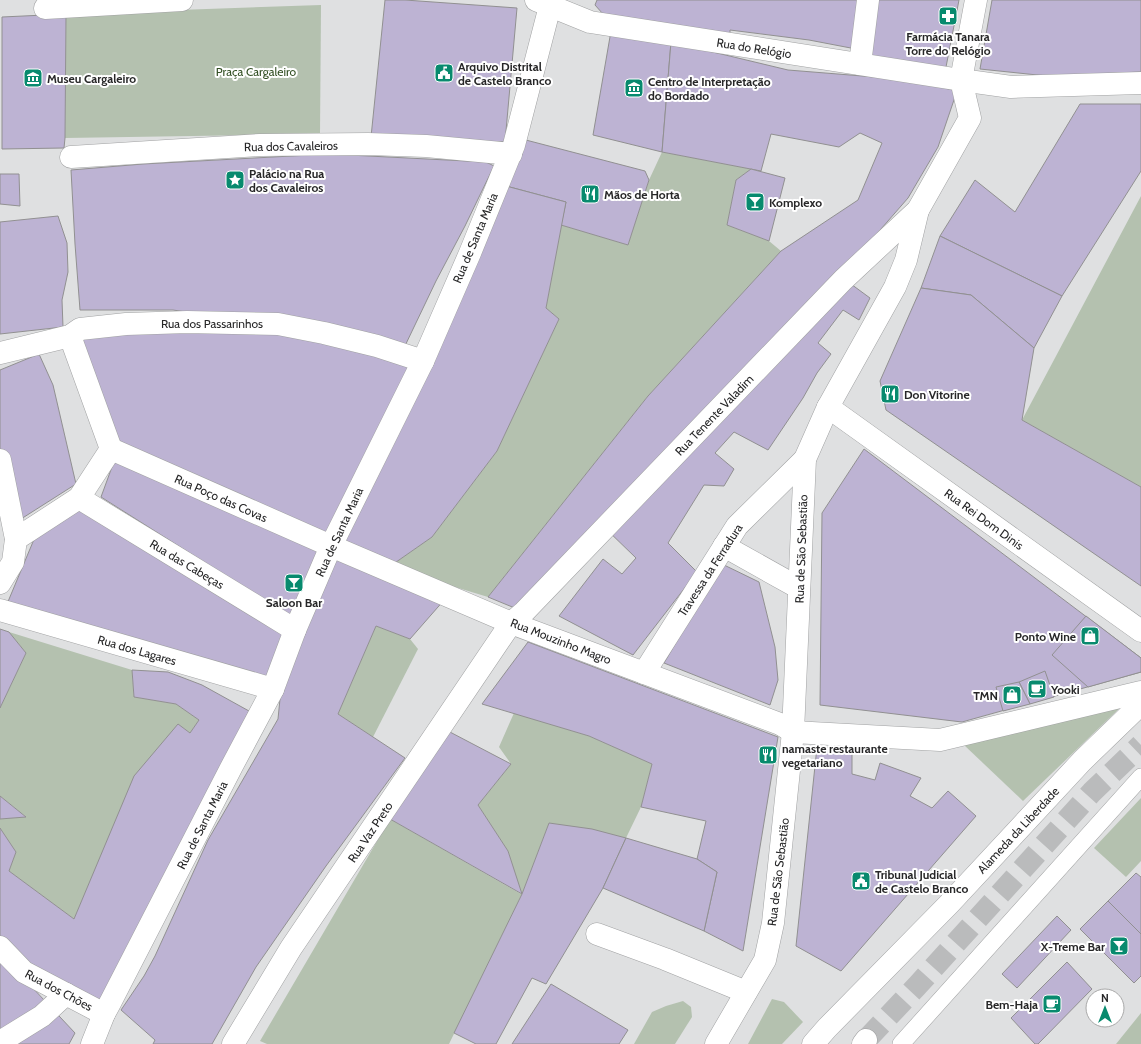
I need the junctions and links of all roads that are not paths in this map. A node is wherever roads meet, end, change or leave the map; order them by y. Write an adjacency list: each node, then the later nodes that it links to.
1 (182, 0): 5 (street)
2 (868, 0): 6 (street)
3 (976, 0): 7 (street, Rua de São Sebastião)
4 (549, 1): 6 (street, Rua do Relógio); 9 (street, Rua de Santa Maria)
5 (45, 8)
6 (860, 64): 7 (street, Rua do Relógio)
7 (961, 80): 8 (street); 11 (street, Rua de São Sebastião)
8 (1141, 83)
9 (511, 154): 10 (street, Rua dos Cavaleiros); 14 (street, Rua de Santa Maria)
10 (71, 157)
11 (918, 210): 15 (street, Rua de São Sebastião); 26 (street, Rua Tenente Valadim)
12 (70, 336): 13 (street, Rua dos Passarinhos); 14 (street, Rua dos Passarinhos); 16 (street)
13 (0, 353)
14 (423, 361): 21 (street, Rua de Santa Maria)
15 (828, 407): 17 (street, Rua de São Sebastião); 28 (street, Rua Rei Dom Dinis)
16 (111, 449): 19 (street); 21 (street, Rua Poço das Covas)
17 (805, 459): 22 (street, Travessa da Ferradura); 24 (street, Rua de São Sebastião)
18 (0, 460): 20 (street)
19 (79, 498): 20 (street); 27 (street, Rua das Cabeças)
20 (16, 538): 23 (street)
21 (331, 546): 26 (street, Rua Mouzinho Magro); 27 (street, Rua de Santa Maria)
22 (724, 546): 24 (street); 29 (street, Travessa da Ferradura)
23 (0, 583)
24 (799, 588): 33 (street, Rua de São Sebastião)
25 (0, 610): 30 (street, Rua dos Lagares)
26 (511, 623): 29 (street, Rua Mouzinho Magro); 42 (street, Rua Vaz Preto)
27 (295, 630): 30 (street, Rua de Santa Maria)
28 (1141, 631)
29 (644, 673): 33 (street, Rua Mouzinho Magro)
30 (273, 689): 39 (street, Rua de Santa Maria)
31 (1141, 692): 33 (street)
32 (1141, 704): 44 (street, Alameda da Liberdade)
33 (793, 732): 37 (street, Rua de São Sebastião)
34 (1141, 777): 45 (lane)
35 (597, 934): 37 (street)
36 (0, 947): 38 (street, Rua dos Chões)
37 (746, 992): 43 (street, Rua de São Sebastião)
38 (66, 994): 39 (street, Rua dos Chões); 40 (street)
39 (104, 1014): 41 (street, Rua de Santa Maria)
40 (0, 1042)
41 (92, 1044)
42 (233, 1044)
43 (716, 1044)
44 (813, 1044)
45 (901, 1044)

